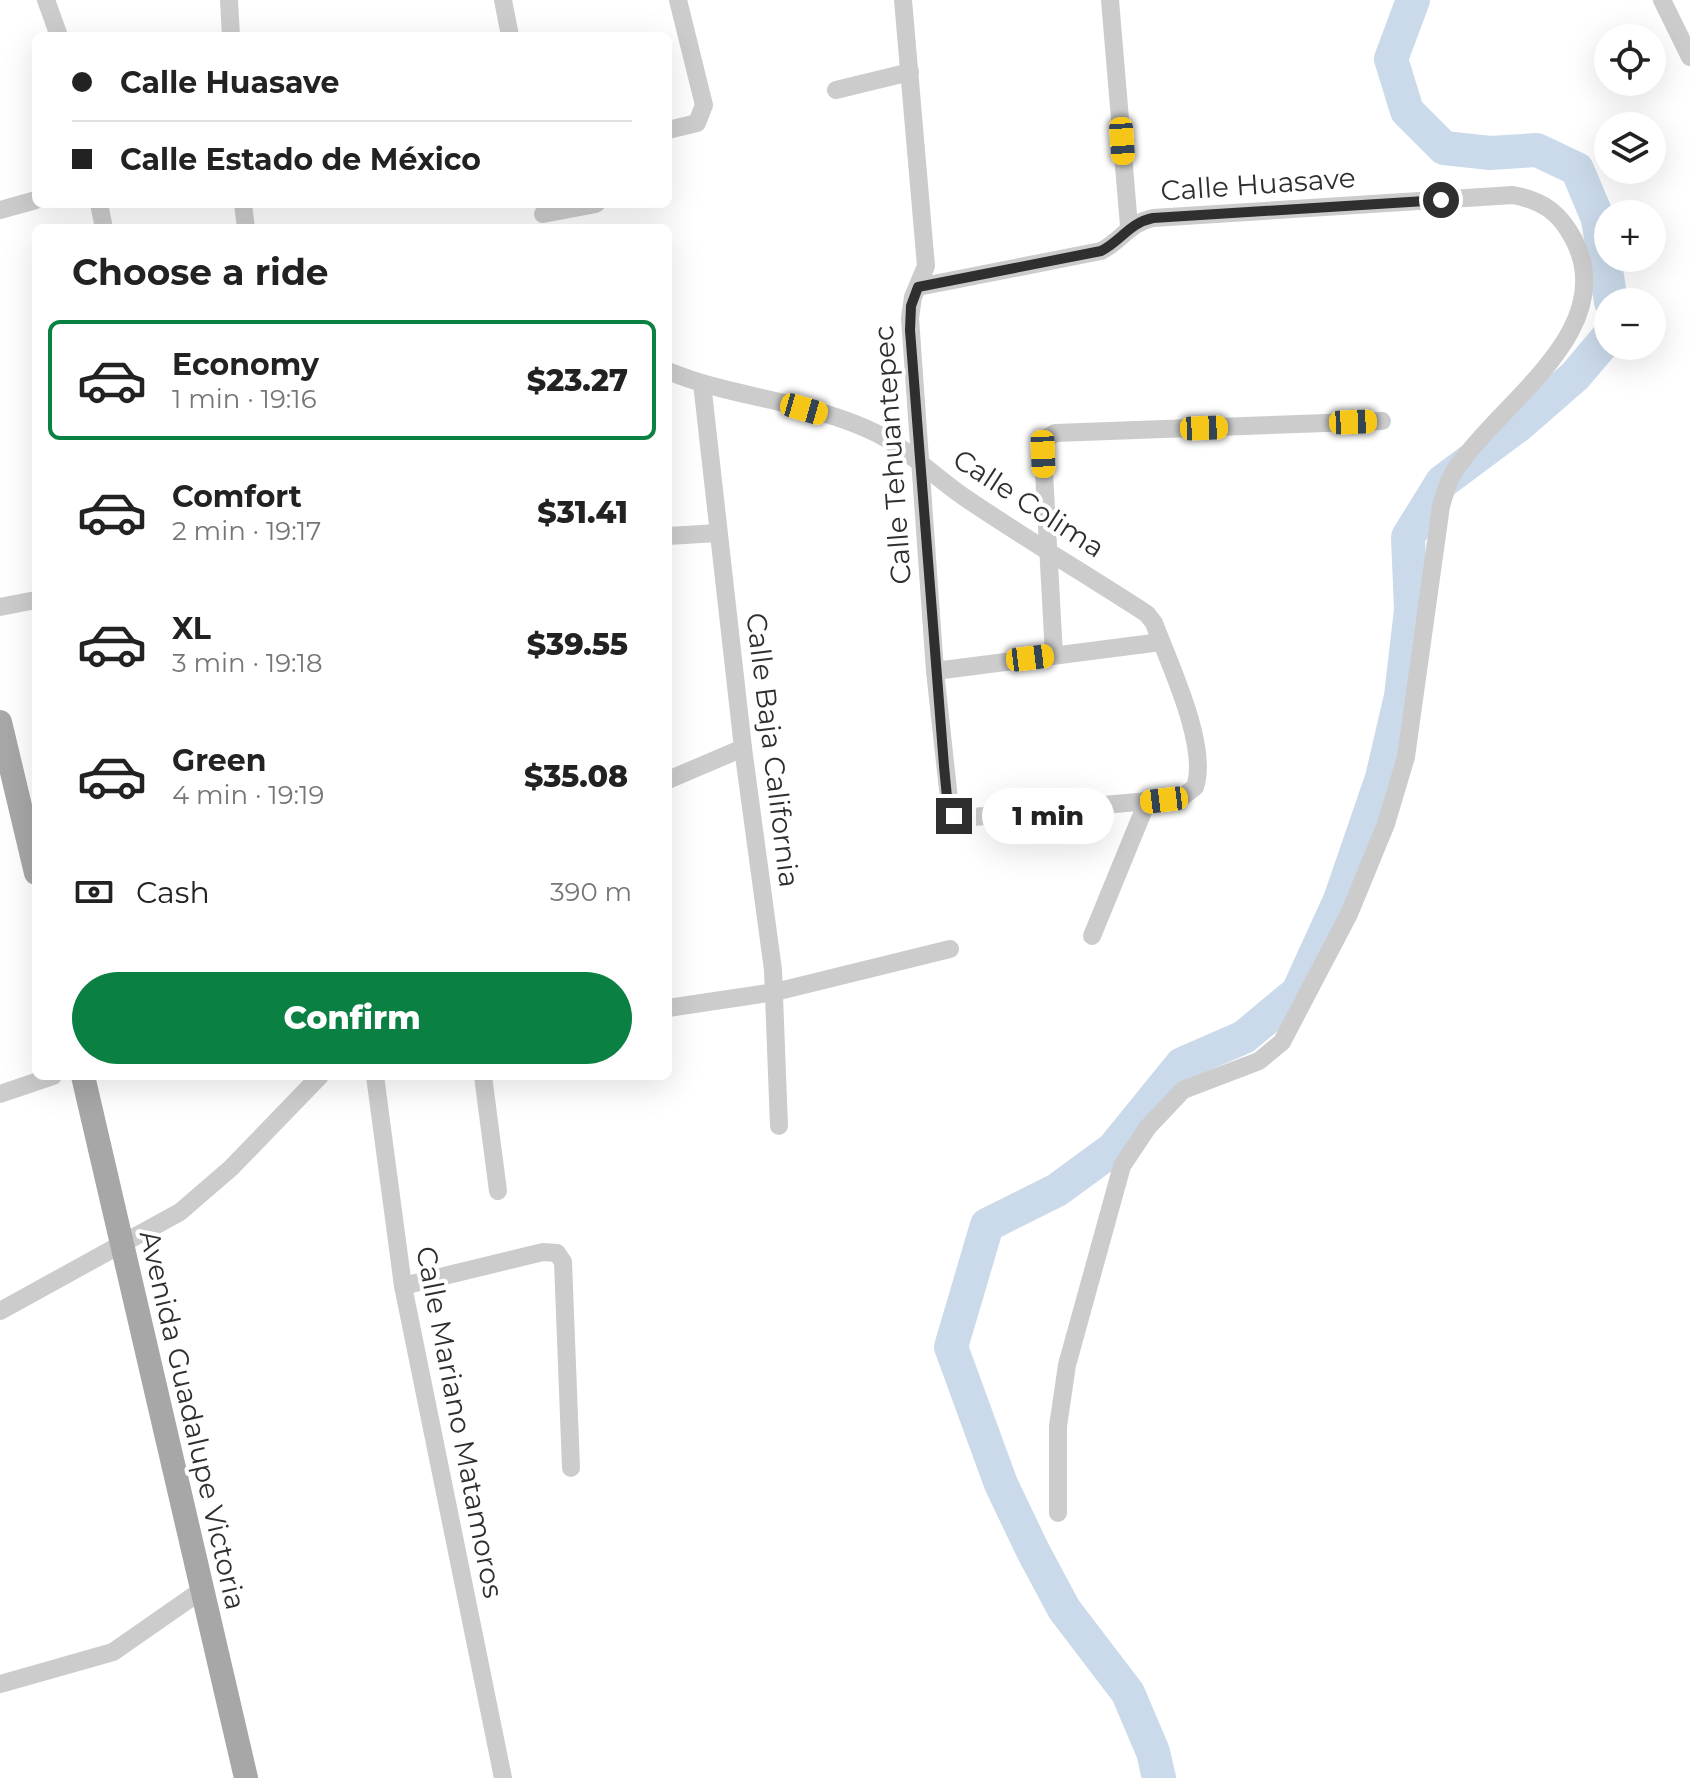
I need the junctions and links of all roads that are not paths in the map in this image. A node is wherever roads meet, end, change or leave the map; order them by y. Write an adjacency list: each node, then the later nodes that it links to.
1 (46, 0): 8 (street)
2 (229, 0): 9 (street)
3 (503, 0): 10 (street)
4 (678, 0): 14 (street)
5 (903, 0): 12 (street, Calle Tehuantepec)
6 (1110, 0): 19 (street)
7 (1662, 0): 11 (street)
8 (58, 32)
9 (231, 32)
10 (509, 32)
11 (1690, 57)
12 (910, 72): 13 (street); 20 (street, Calle Tehuantepec)
13 (836, 90)
14 (672, 129)
15 (32, 201): 17 (street)
16 (577, 208): 18 (street)
17 (0, 210)
18 (543, 215)
19 (1129, 226): 20 (street, Calle Huasave); 54 (street, Calle Huasave)
20 (918, 287): 24 (street, Calle Tehuantepec)
21 (672, 372): 22 (street, Calle Colima)
22 (702, 383): 24 (street, Calle Colima); 25 (street, Calle Baja California)
23 (1382, 421): 27 (street)
24 (919, 462): 27 (street, Calle Colima); 32 (street, Calle Tehuantepec)
25 (718, 533): 26 (street); 34 (street, Calle Baja California)
26 (672, 536)
27 (1047, 550): 30 (street, Calle Colima); 31 (street)
28 (32, 601): 29 (street)
29 (0, 607)
30 (1161, 642): 31 (street); 36 (street, Calle Colima)
31 (1054, 655): 32 (street)
32 (935, 671): 36 (street, Calle Tehuantepec)
33 (0, 722): 37 (main road)
34 (743, 748): 35 (street); 40 (street, Calle Baja California)
35 (672, 778)
36 (1147, 802): 38 (street)
37 (32, 856)
38 (1092, 936)
39 (950, 949): 40 (street)
40 (775, 992): 41 (street); 48 (street, Calle Baja California)
41 (672, 1007)
42 (41, 1080): 47 (street)
43 (84, 1080): 50 (main road, Avenida Guadalupe Victoria)
44 (316, 1080): 50 (street)
45 (376, 1080): 51 (street, Calle Mariano Matamoros)
46 (484, 1080): 49 (street)
47 (0, 1094)
48 (779, 1126)
49 (498, 1191)
50 (122, 1245): 52 (street); 55 (main road, Avenida Guadalupe Victoria)
51 (403, 1286): 53 (street); 58 (street, Calle Mariano Matamoros)
52 (0, 1311)
53 (571, 1468)
54 (1058, 1513)
55 (202, 1590): 56 (street); 57 (main road, Avenida Guadalupe Victoria)
56 (0, 1684)
57 (246, 1778)
58 (503, 1778)

